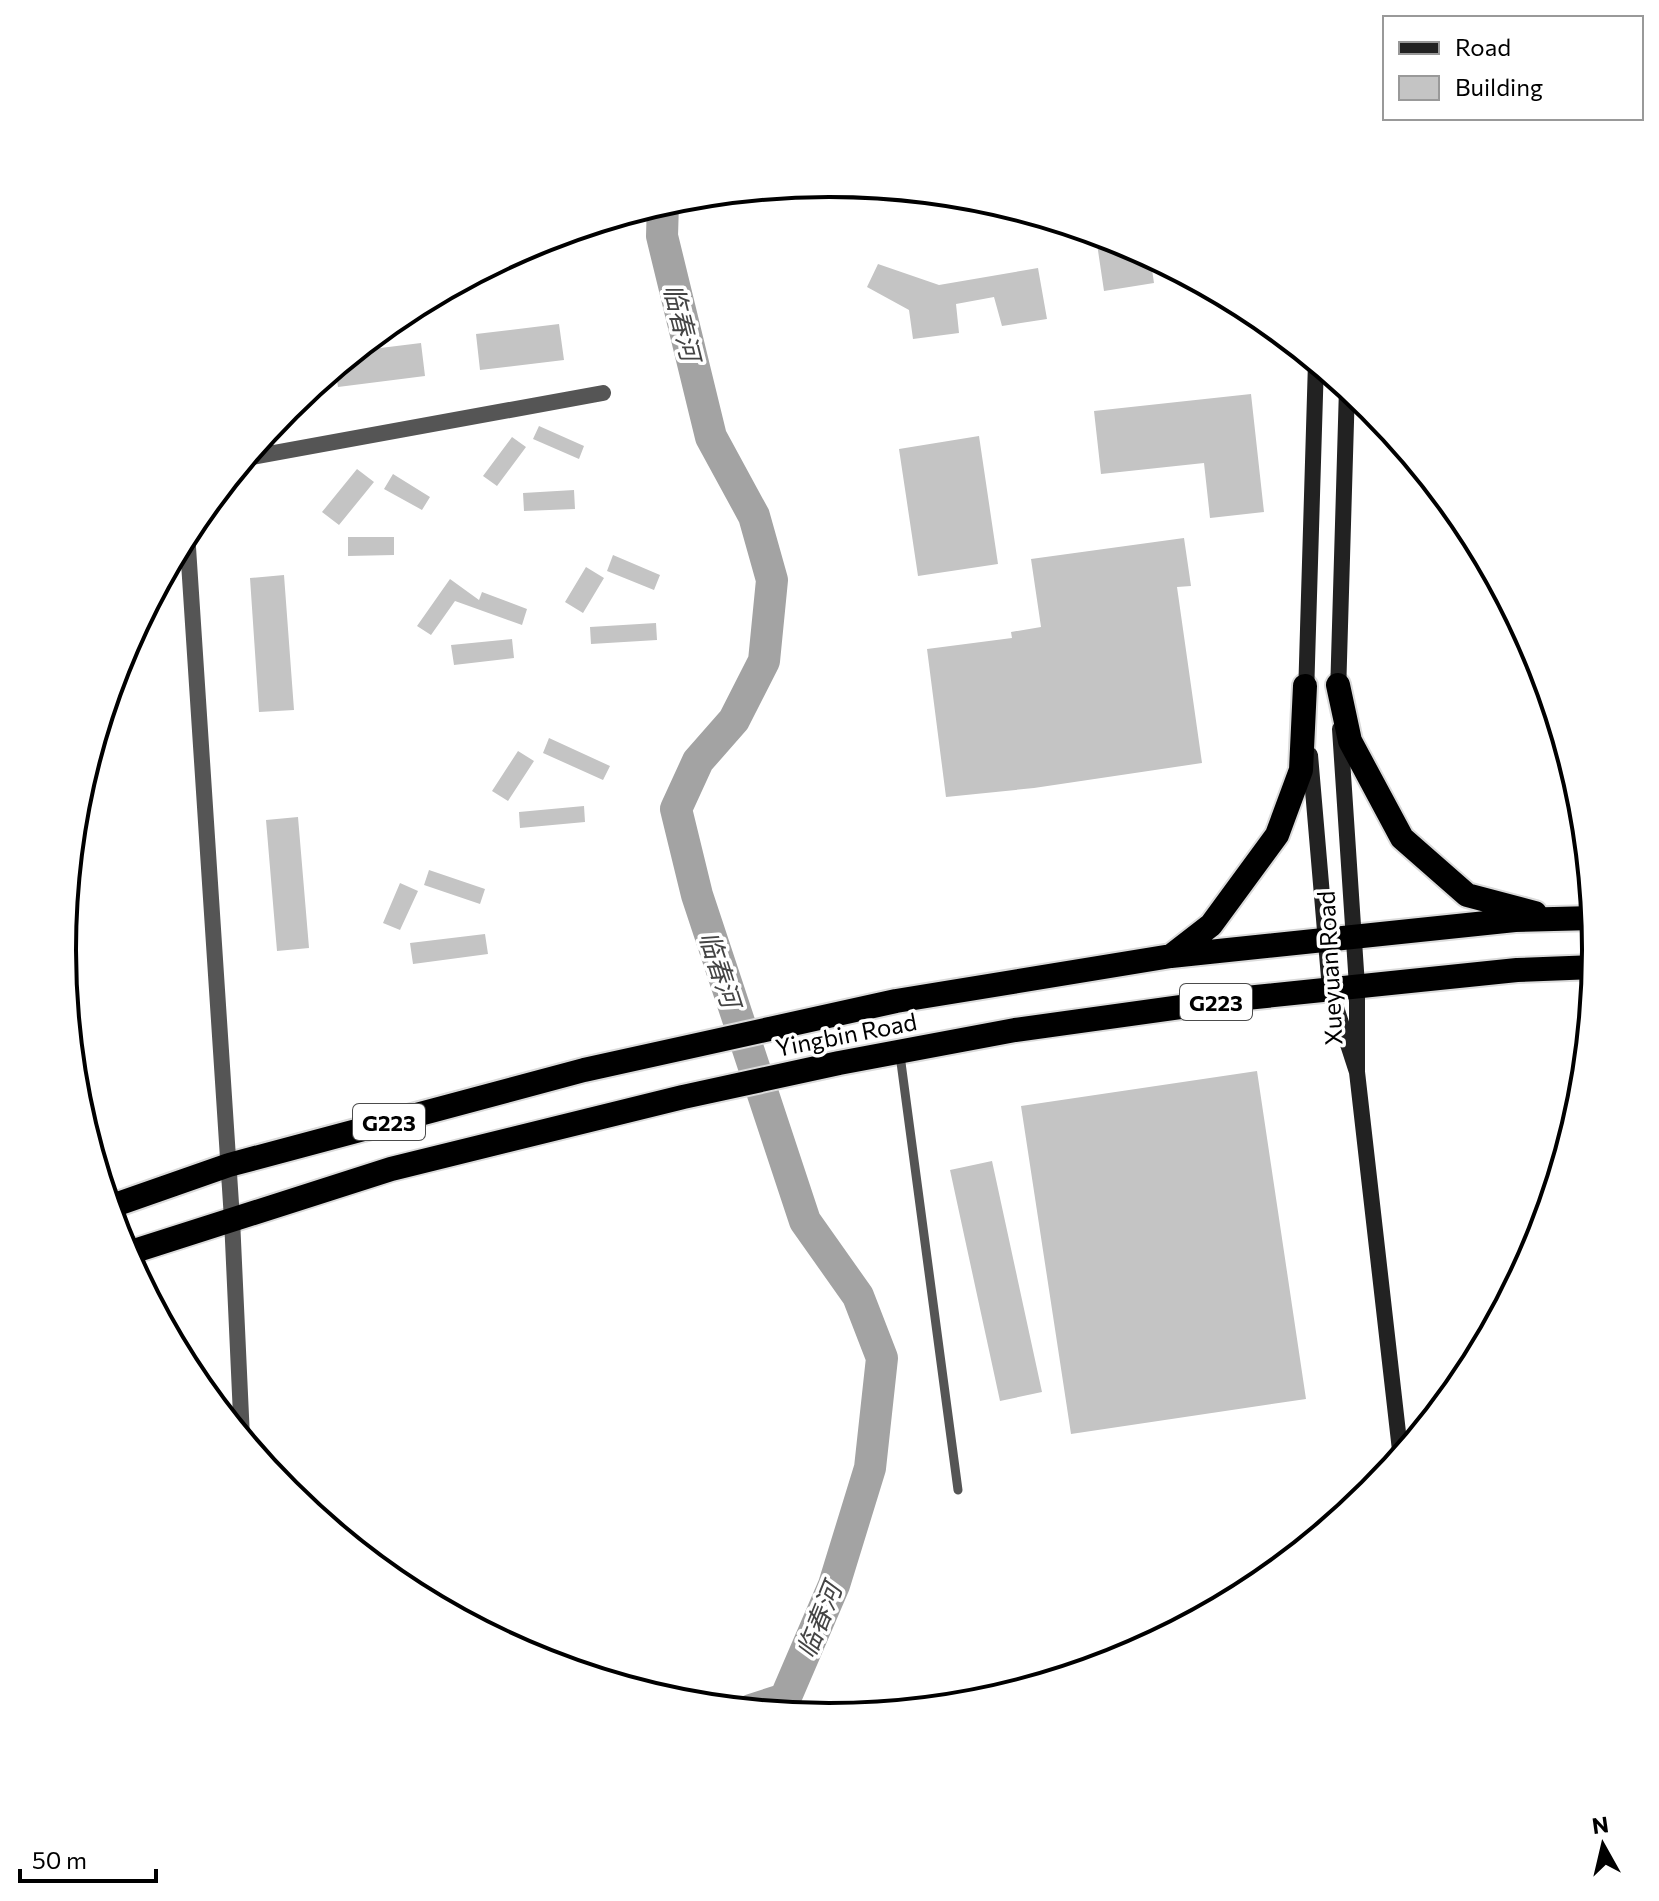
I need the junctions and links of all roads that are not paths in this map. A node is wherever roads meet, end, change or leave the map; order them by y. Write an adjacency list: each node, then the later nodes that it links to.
1 (1316, 375): 7 (main road, Xueyuan Road)
2 (603, 393): 4 (street)
3 (1347, 403): 6 (main road, Xueyuan Road)
4 (262, 455)
5 (189, 555): 18 (street)
6 (1338, 685): 9 (highway); 10 (main road, Xueyuan Road)
7 (1305, 686): 11 (main road, Xueyuan Road); 12 (highway)
8 (1582, 918): 9 (highway, Yingbin Road / G223)
9 (1561, 919): 10 (highway, Yingbin Road / G223)
10 (1353, 937): 11 (highway, Yingbin Road / G223); 14 (main road, Xueyuan Road)
11 (1325, 940): 12 (highway, Yingbin Road / G223); 15 (main road, Xueyuan Road)
12 (1171, 956): 18 (highway, Yingbin Road / G223)
13 (1582, 967): 14 (highway, Yingbin Road / G223)
14 (1357, 986): 15 (highway, Yingbin Road / G223); 17 (main road, Xueyuan Road)
15 (1330, 989): 16 (highway, Yingbin Road / G223); 17 (main road, Xueyuan Road)
16 (900, 1052): 20 (highway, Yingbin Road / G223); 24 (lane)
17 (1357, 1072): 23 (main road)
18 (229, 1165): 19 (highway, G223); 20 (street)
19 (120, 1203)
20 (232, 1219): 21 (highway, Yingbin Road / G223); 22 (street)
21 (138, 1250)
22 (241, 1420)
23 (1399, 1443)
24 (958, 1490)

